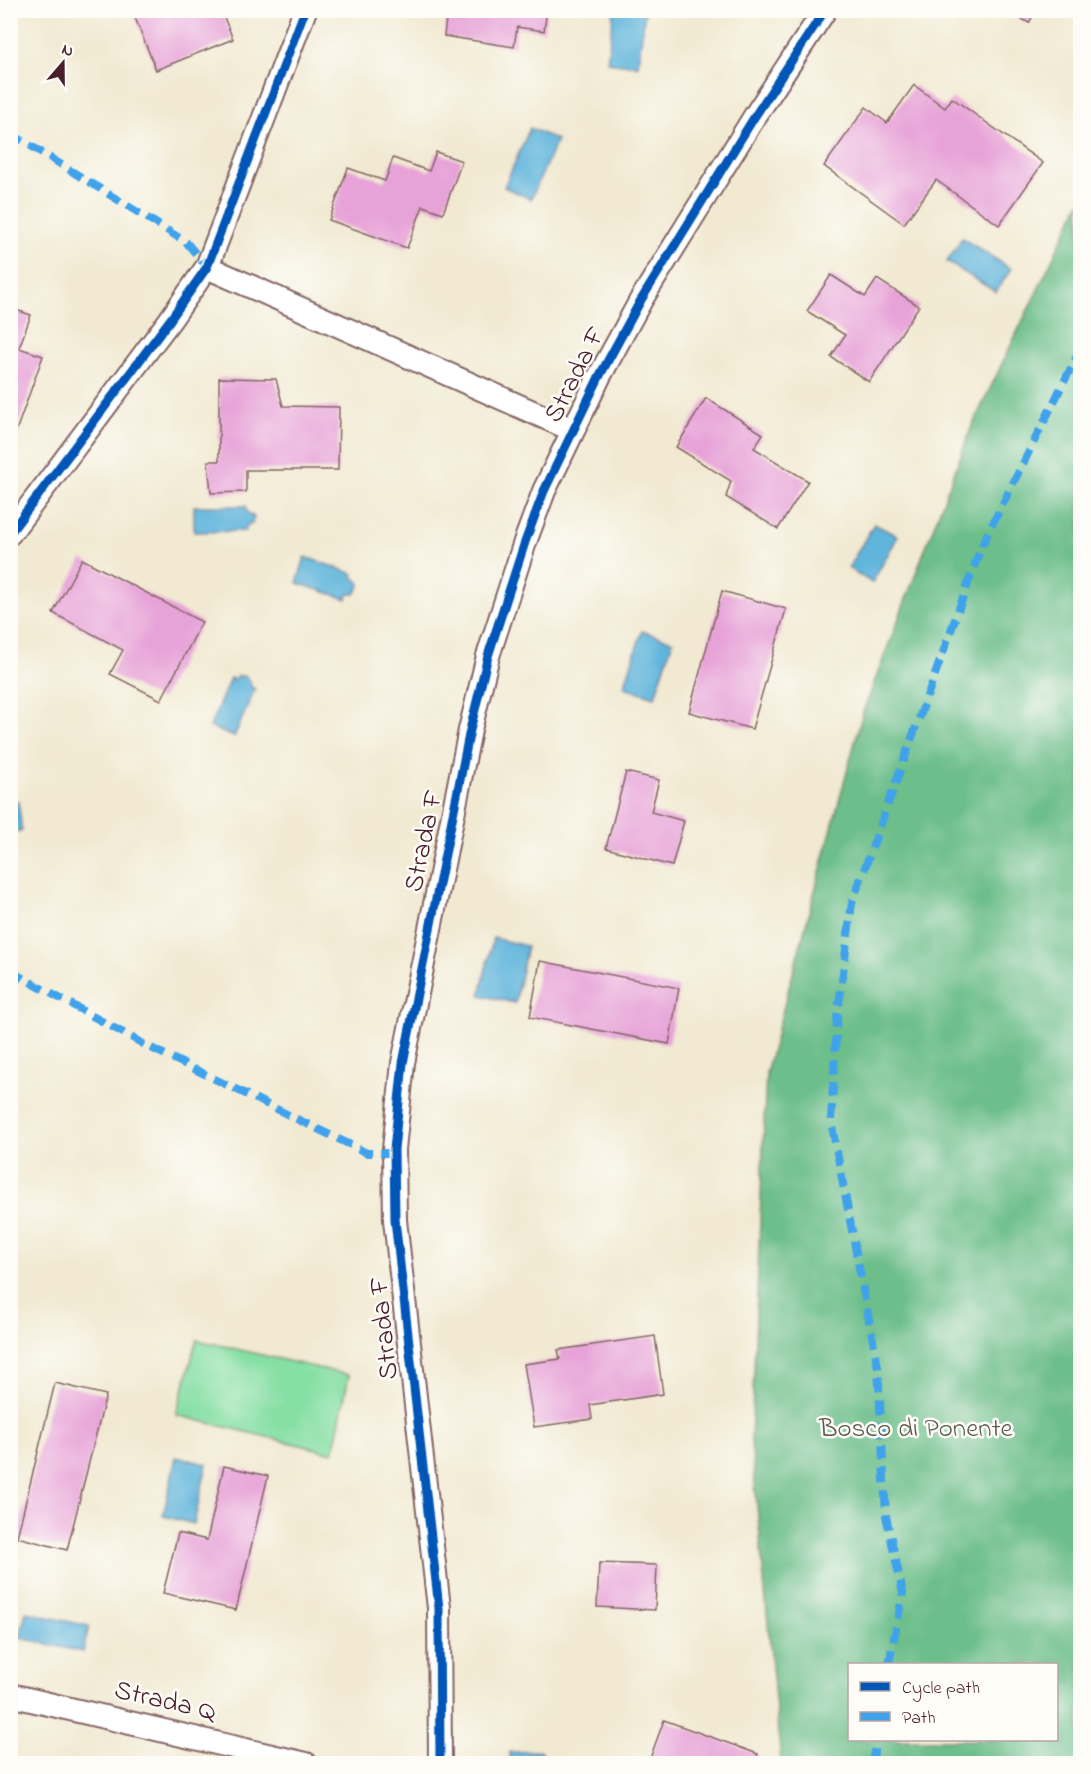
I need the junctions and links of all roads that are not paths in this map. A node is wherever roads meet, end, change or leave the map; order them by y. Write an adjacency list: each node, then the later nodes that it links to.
1 (305, 10): 3 (street)
2 (825, 10): 4 (street, Strada F)
3 (207, 267): 4 (street); 5 (street)
4 (573, 430): 8 (street, Strada F)
5 (10, 533)
6 (10, 1695): 7 (street, Strada Q)
7 (306, 1764)
8 (440, 1764)

